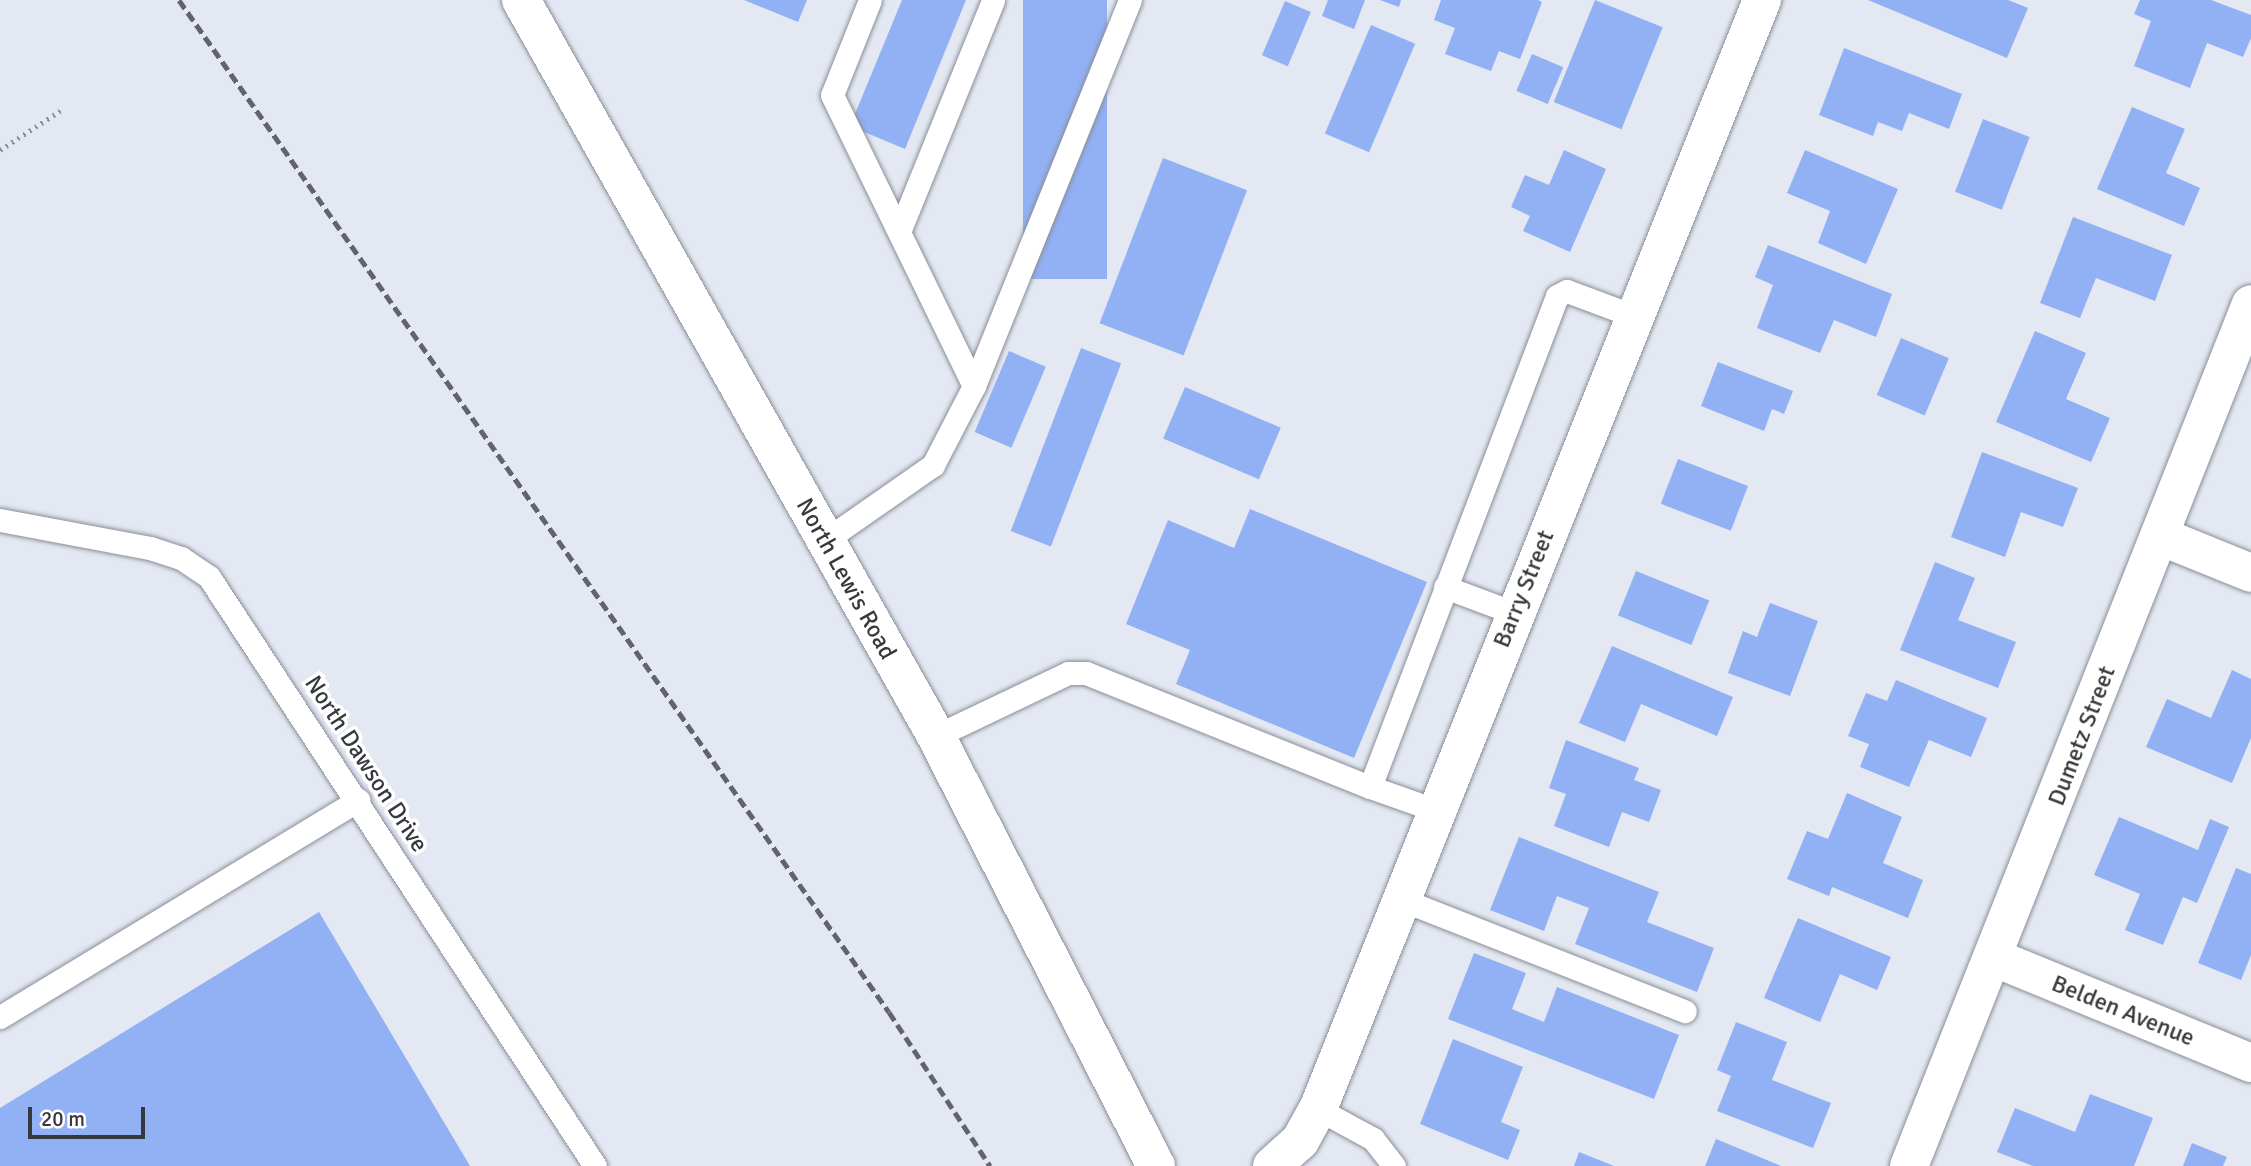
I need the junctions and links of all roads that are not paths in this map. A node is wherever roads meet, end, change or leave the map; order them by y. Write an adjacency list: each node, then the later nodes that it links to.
1 (520, 0): 12 (street, North Lewis Road)
2 (870, 0): 6 (lane)
3 (993, 0): 6 (lane)
4 (1130, 0): 9 (lane)
5 (1755, 2): 8 (street, Barry Street)
6 (899, 232): 9 (lane)
7 (2251, 304): 11 (street, Dumetz Street)
8 (1634, 316): 14 (lane); 15 (street, Barry Street)
9 (974, 386): 12 (lane)
10 (0, 520): 18 (lane, North Dawson Drive)
11 (2160, 536): 13 (street); 21 (street, Dumetz Street)
12 (824, 541): 16 (street, North Lewis Road)
13 (2251, 573)
14 (1445, 587): 15 (lane); 17 (lane)
15 (1514, 613): 19 (street, Barry Street)
16 (936, 736): 17 (lane); 28 (street, North Lewis Road)
17 (1370, 787): 19 (lane)
18 (358, 800): 23 (lane); 27 (lane, North Dawson Drive)
19 (1436, 810): 20 (street, Barry Street)
20 (1400, 899): 22 (lane); 25 (street, Barry Street)
21 (1994, 958): 24 (street, Belden Avenue); 30 (street, Dumetz Street)
22 (1685, 1011)
23 (0, 1017)
24 (2251, 1063)
25 (1318, 1110): 26 (lane); 29 (street, Barry Street)
26 (1395, 1165)
27 (595, 1166)
28 (1156, 1166)
29 (1272, 1166)
30 (1909, 1166)

